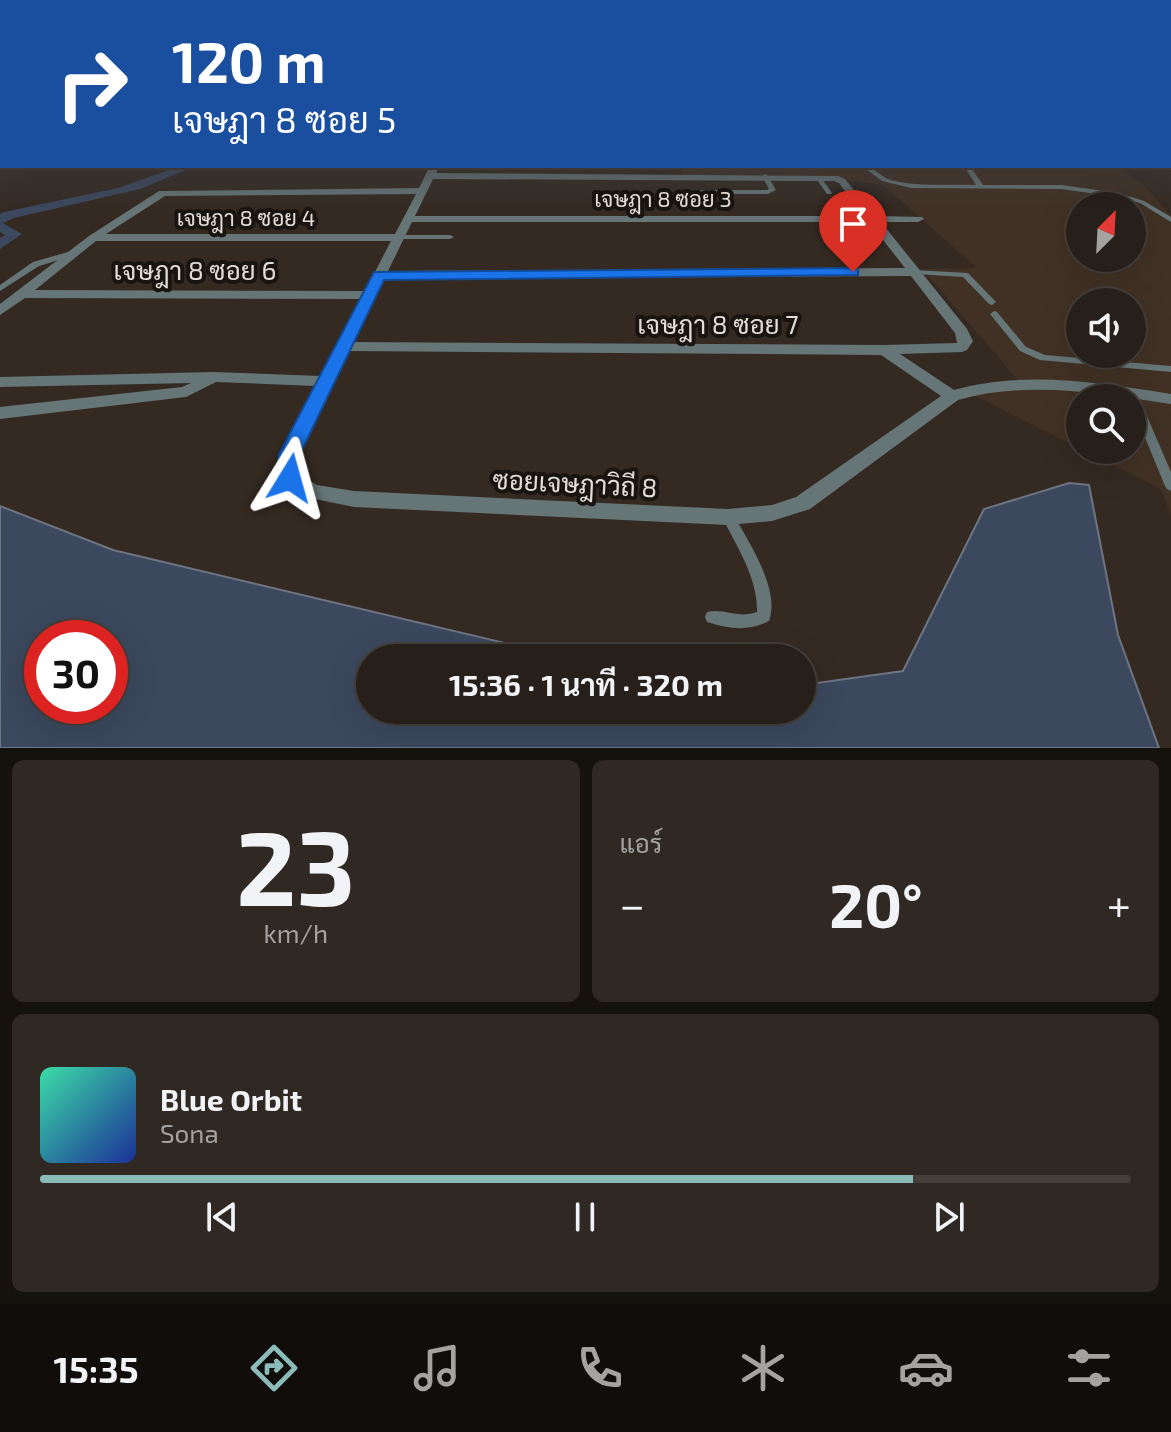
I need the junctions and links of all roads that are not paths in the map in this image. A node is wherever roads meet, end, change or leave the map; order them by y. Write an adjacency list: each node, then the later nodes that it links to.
1 (868, 168): 6 (lane)
2 (968, 168): 6 (lane)
3 (765, 176): 4 (street); 5 (street); 7 (lane)
4 (818, 177): 8 (lane); 10 (street, เจษฎา 8 ซอย 7)
5 (429, 178): 9 (street, ซอยเจษฎาวิถี 8); 15 (street)
6 (981, 187): 12 (lane)
7 (702, 192)
8 (829, 193)
9 (408, 219): 10 (street, เจษฎา 8 ซอย 3); 13 (street, ซอยเจษฎาวิถี 8)
10 (871, 219): 11 (street, เจษฎา 8 ซอย 3); 17 (street, เจษฎา 8 ซอย 7)
11 (918, 219)
12 (1171, 220)
13 (398, 237): 14 (lane); 15 (street, เจษฎา 8 ซอย 4); 18 (street, ซอยเจษฎาวิถี 8)
14 (450, 237)
15 (93, 238): 16 (street)
16 (75, 252): 19 (lane); 21 (street)
17 (916, 272): 18 (street); 23 (lane); 27 (street, เจษฎา 8 ซอย 7)
18 (379, 275): 20 (street, ซอยเจษฎาวิถี 8)
19 (0, 289)
20 (369, 295): 21 (street, เจษฎา 8 ซอย 6); 26 (street, ซอยเจษฎาวิถี 8)
21 (18, 297): 22 (lane); 24 (street)
22 (0, 299)
23 (992, 302)
24 (0, 311)
25 (994, 314): 28 (lane)
26 (343, 346): 27 (street, เจษฎา 8 ซอย 7); 31 (street, ซอยเจษฎาวิถี 8)
27 (884, 350): 35 (street)
28 (1171, 369)
29 (213, 377): 30 (street); 31 (street); 37 (street)
30 (117, 379): 32 (street); 37 (street)
31 (326, 381): 41 (street, ซอยเจษฎาวิถี 8)
32 (0, 382)
33 (1066, 388): 35 (street, ซอยเจษฎาวิถี 8)
34 (1146, 395): 36 (street, ซอยเจษฎาวิถี 8)
35 (952, 396): 41 (street, ซอยเจษฎาวิถี 8)
36 (1171, 399)
37 (99, 403): 38 (street)
38 (0, 413)
39 (1146, 426): 40 (lane)
40 (1171, 486)
41 (728, 517): 42 (lane)
42 (712, 617)

